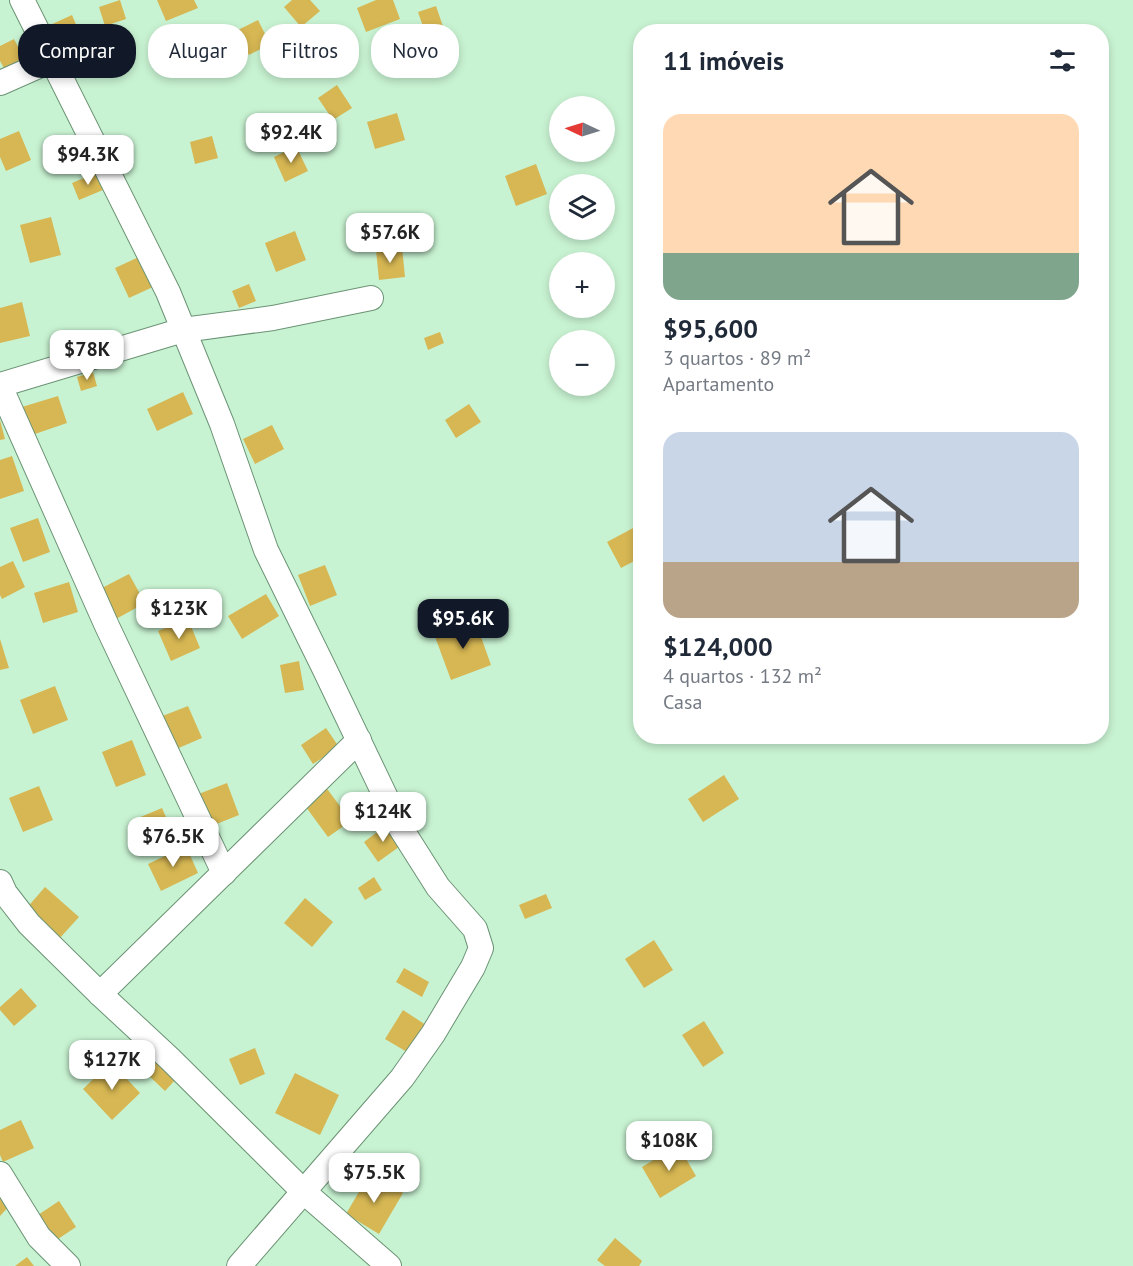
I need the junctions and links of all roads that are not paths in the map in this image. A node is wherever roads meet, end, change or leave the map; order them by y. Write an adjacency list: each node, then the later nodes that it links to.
1 (22, 0): 2 (street)
2 (34, 24)
3 (18, 75): 5 (street)
4 (61, 78): 7 (street)
5 (0, 83)
6 (370, 298): 7 (street)
7 (183, 330): 8 (street); 9 (street)
8 (0, 386): 10 (street)
9 (359, 740): 10 (street); 14 (street)
10 (224, 873): 12 (street)
11 (0, 882): 12 (street)
12 (100, 994): 14 (street)
13 (0, 1174): 15 (street)
14 (304, 1192): 16 (street); 17 (street)
15 (68, 1266)
16 (239, 1266)
17 (390, 1266)

